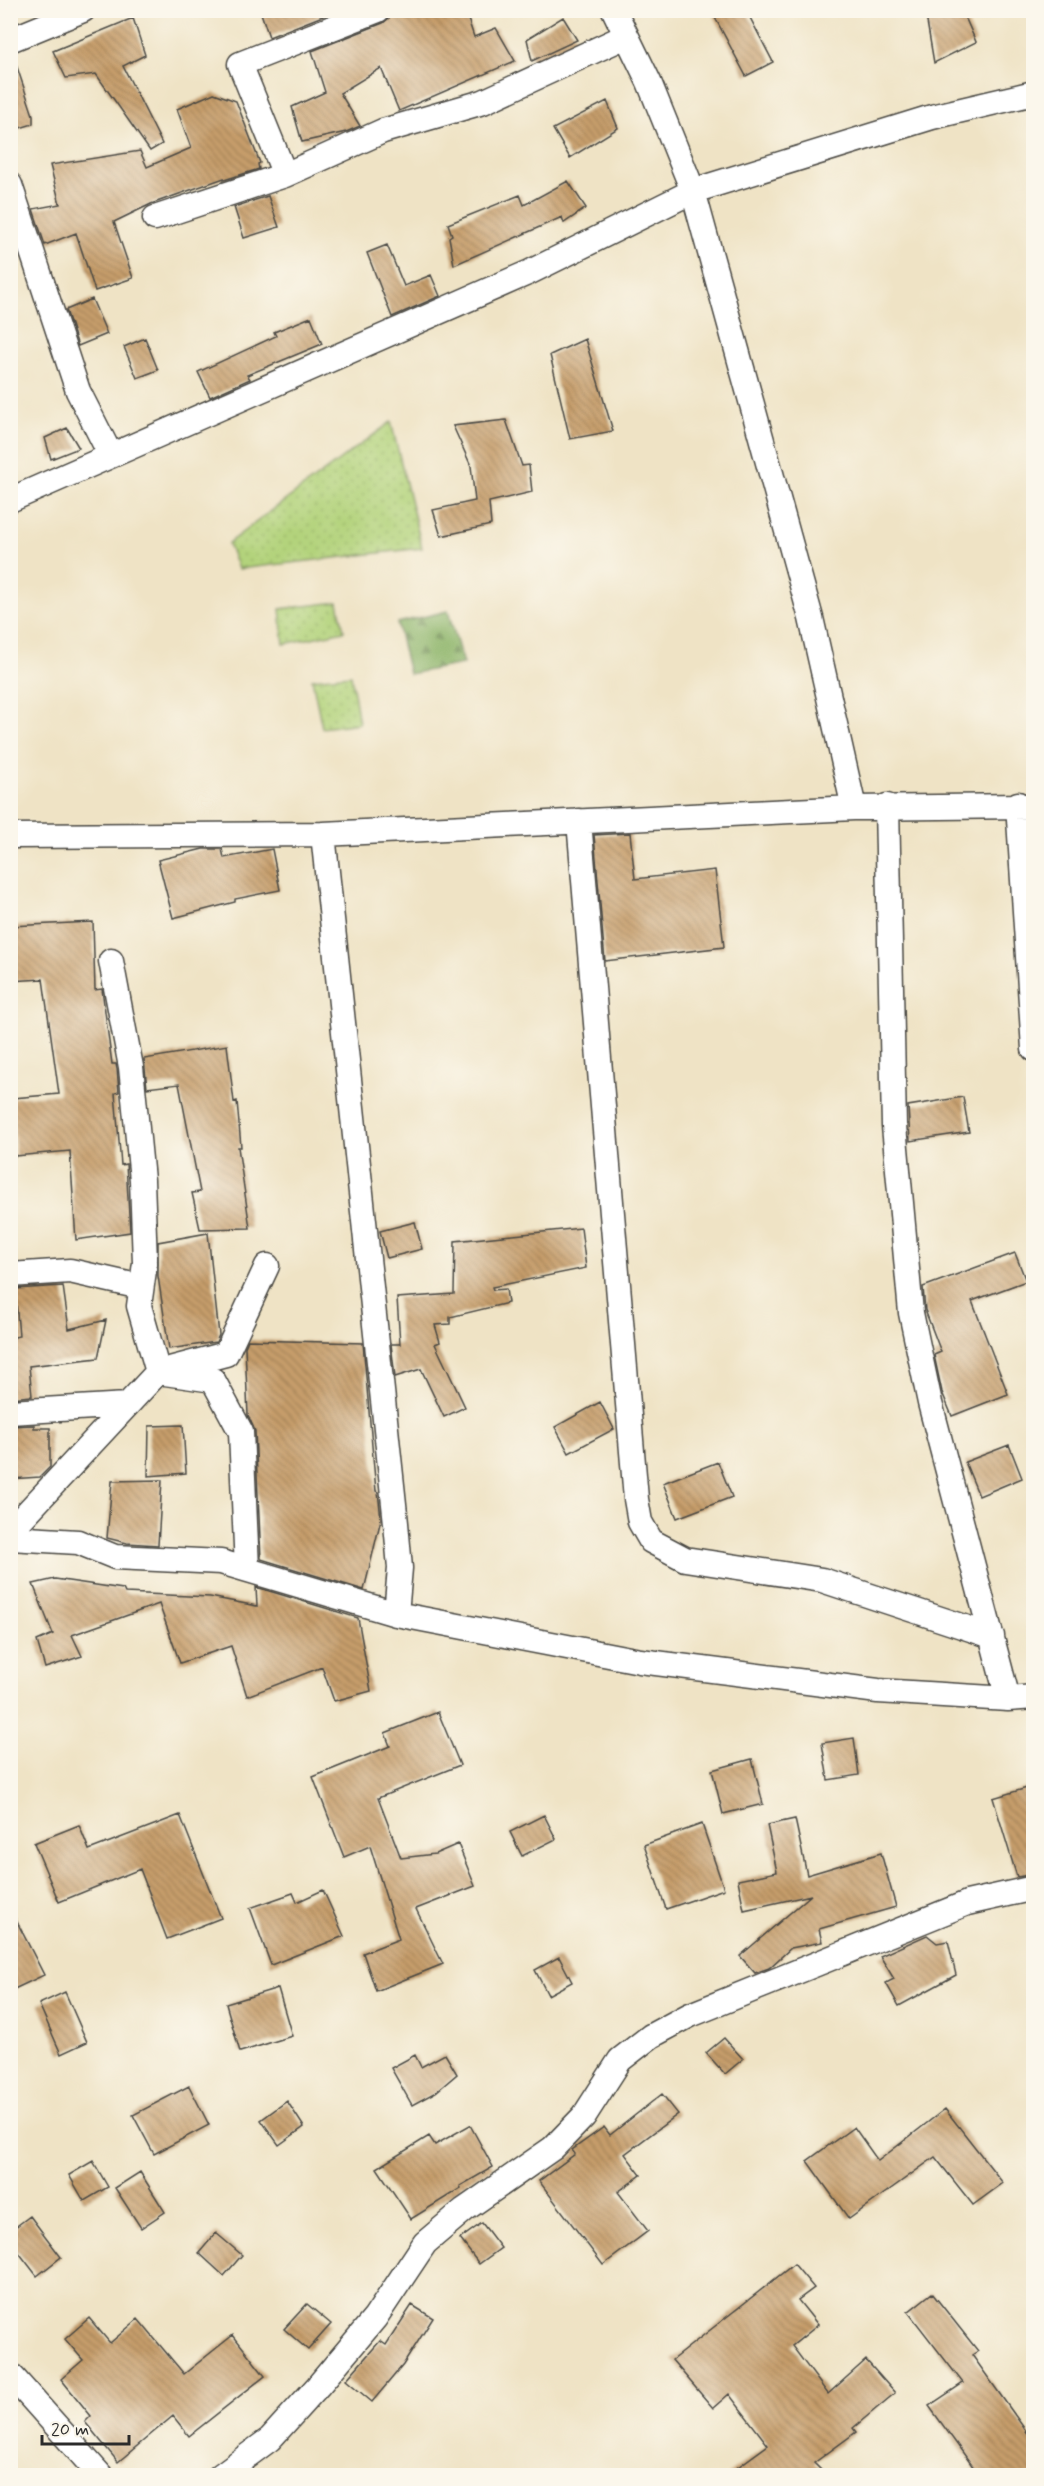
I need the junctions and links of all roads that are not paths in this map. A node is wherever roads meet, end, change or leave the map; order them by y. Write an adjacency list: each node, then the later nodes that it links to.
1 (83, 10): 5 (street)
2 (378, 10): 7 (street)
3 (614, 10): 4 (street)
4 (626, 36): 7 (street); 9 (street)
5 (10, 40)
6 (1034, 93): 9 (street)
7 (285, 175): 10 (street)
8 (10, 185): 11 (street)
9 (693, 191): 11 (street); 15 (street)
10 (155, 218)
11 (110, 454): 12 (street)
12 (10, 500)
13 (1026, 805): 14 (street); 20 (street)
14 (886, 806): 15 (street); 31 (street)
15 (854, 807): 16 (street)
16 (579, 821): 17 (street); 31 (street)
17 (323, 834): 18 (street); 30 (street)
18 (10, 836)
19 (111, 961): 23 (street)
20 (1034, 1049)
21 (267, 1266): 24 (street)
22 (10, 1275): 23 (street)
23 (141, 1287): 24 (street)
24 (158, 1372): 25 (street); 29 (street)
25 (127, 1405): 26 (street); 27 (street)
26 (10, 1412)
27 (10, 1531)
28 (10, 1538): 29 (street)
29 (247, 1569): 30 (street)
30 (396, 1614): 33 (street)
31 (992, 1636): 33 (street)
32 (1034, 1697): 33 (street)
33 (1008, 1699)
34 (1034, 1888): 37 (street)
35 (10, 2374): 36 (street)
36 (101, 2475)
37 (220, 2475)

